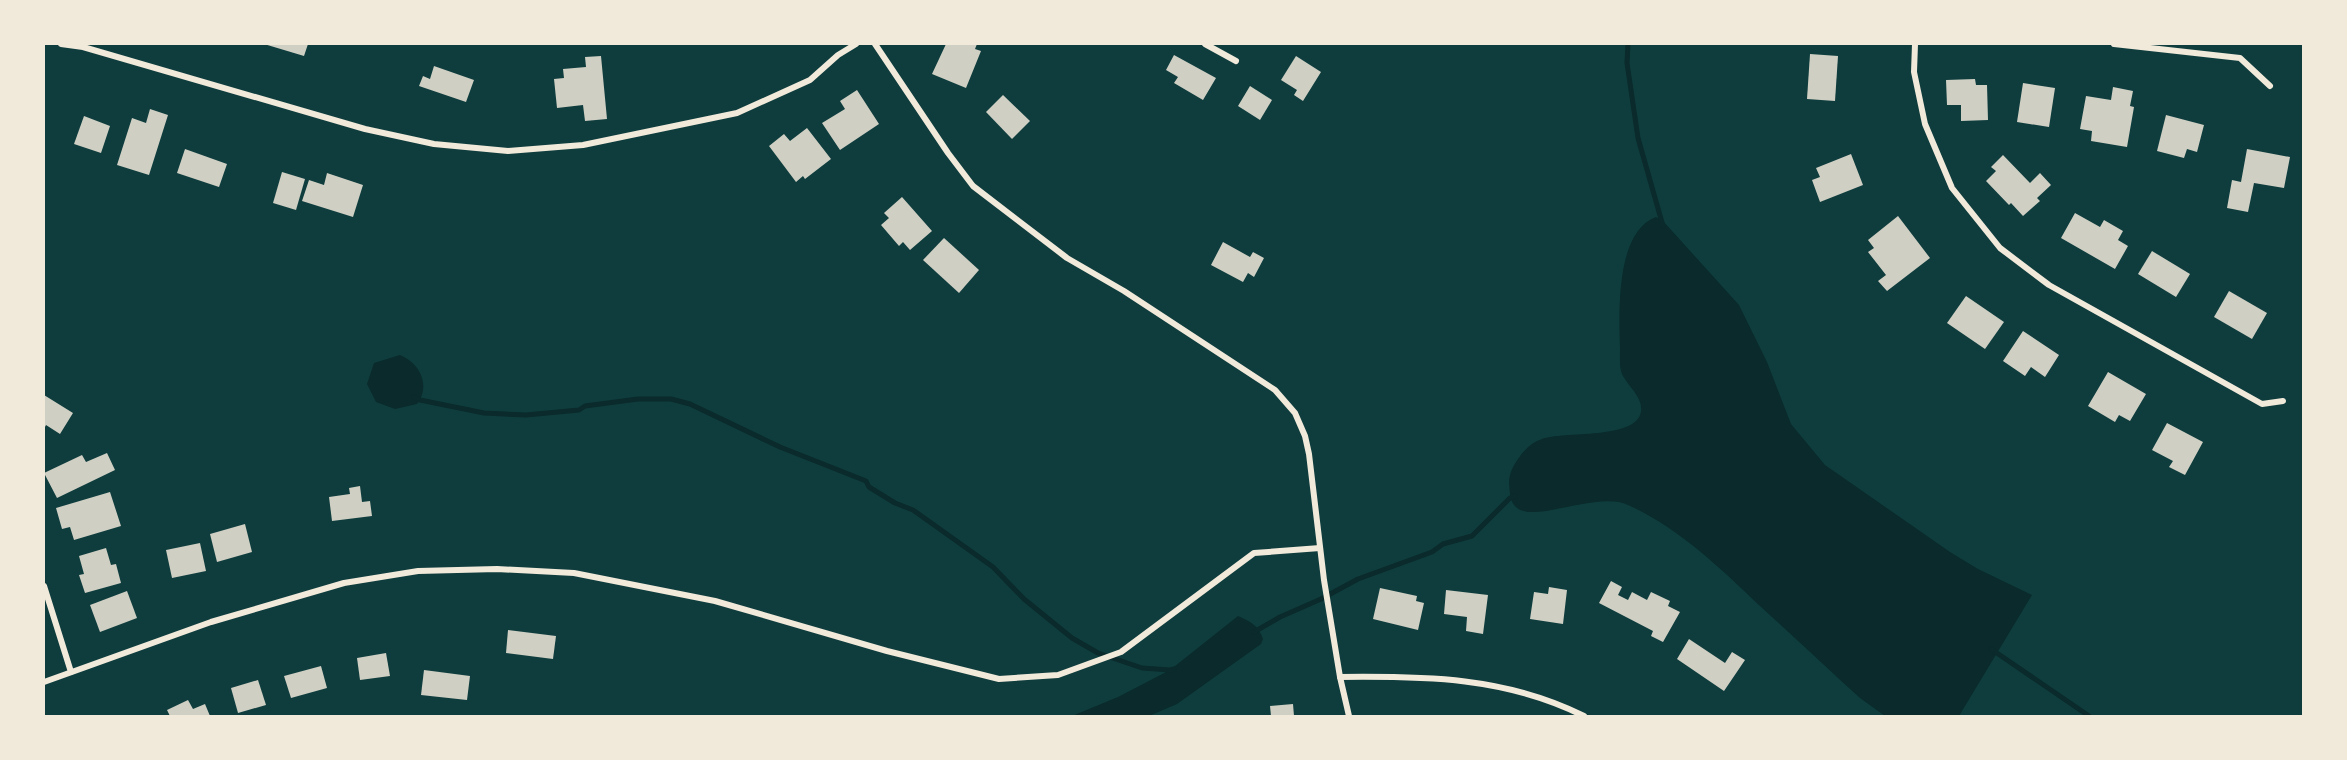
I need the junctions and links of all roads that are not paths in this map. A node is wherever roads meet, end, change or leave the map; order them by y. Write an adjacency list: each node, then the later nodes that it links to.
1 (64, 44): 2 (street)
2 (856, 44)
3 (875, 44): 10 (street)
4 (1205, 44): 7 (street)
5 (1915, 44): 9 (street)
6 (2114, 44): 8 (street)
7 (1236, 61)
8 (2270, 86)
9 (2283, 400)
10 (1320, 548): 12 (street); 13 (street)
11 (44, 586): 12 (street)
12 (71, 672): 14 (street)
13 (1340, 676): 15 (street); 16 (street)
14 (44, 682)
15 (1349, 717)
16 (1584, 717)

